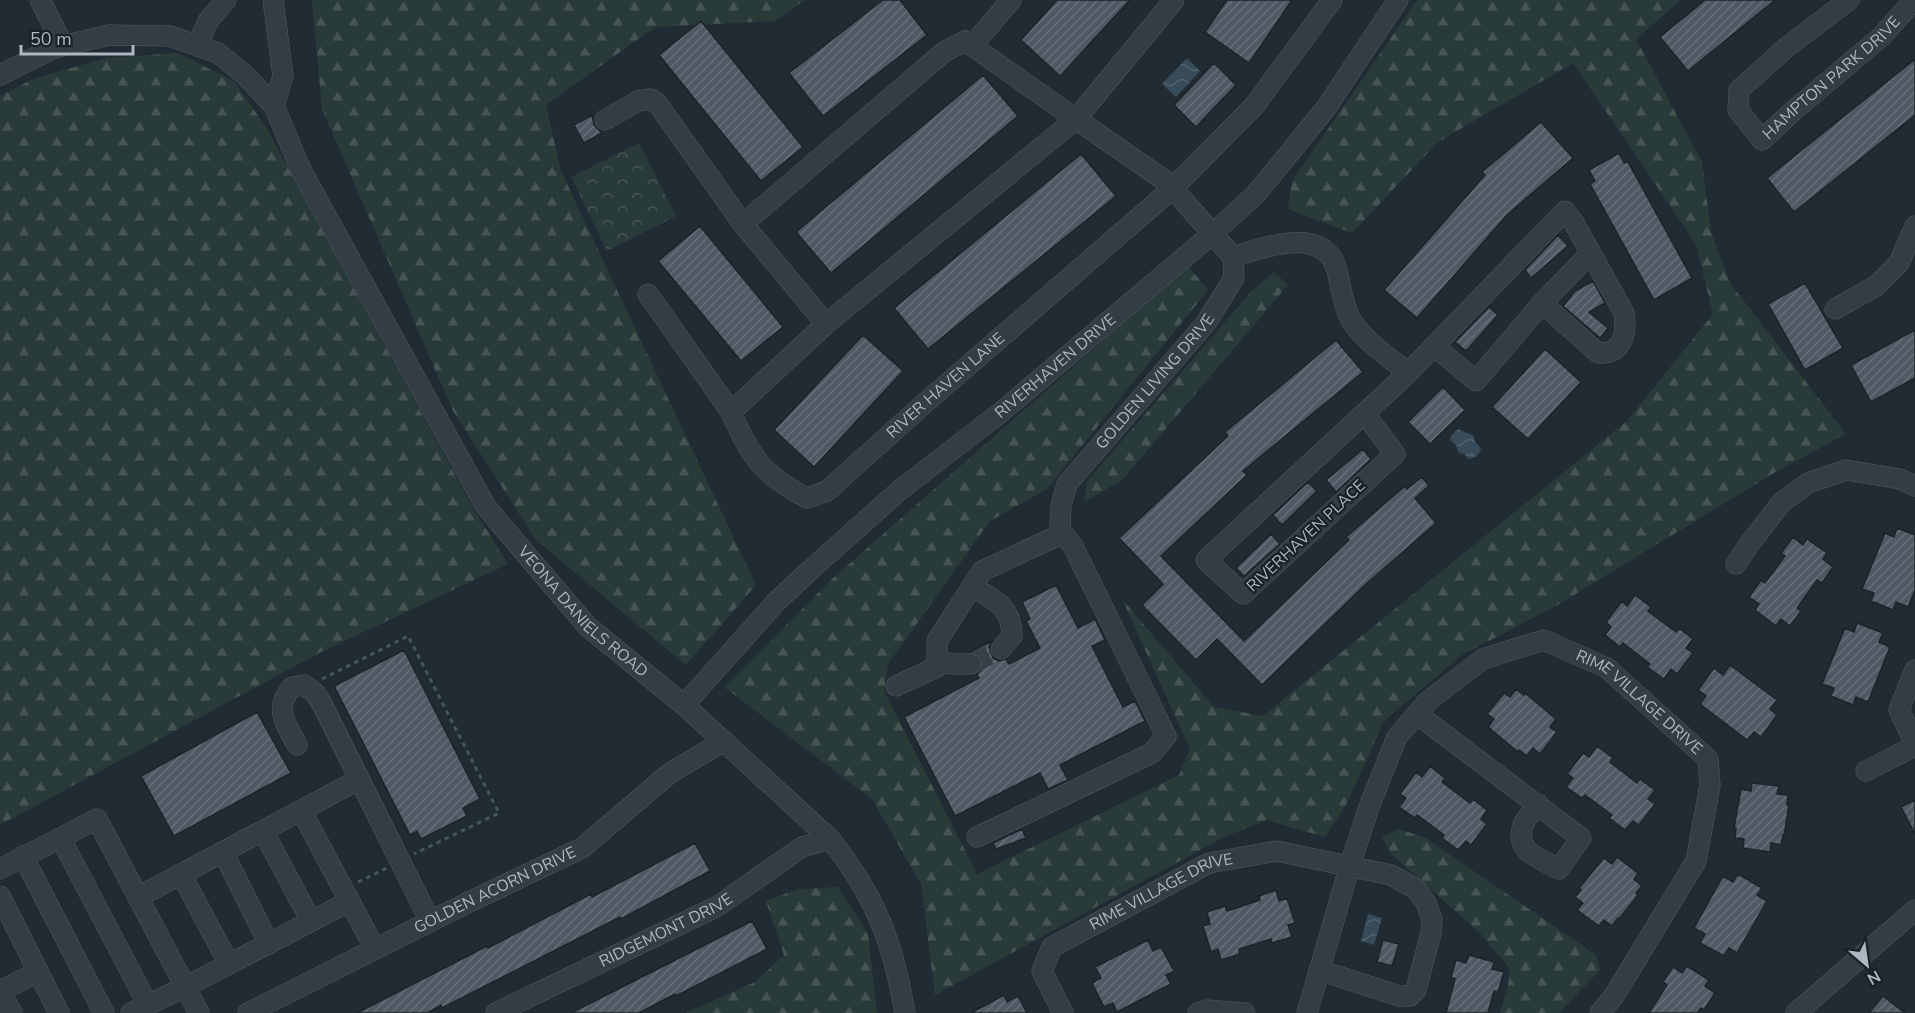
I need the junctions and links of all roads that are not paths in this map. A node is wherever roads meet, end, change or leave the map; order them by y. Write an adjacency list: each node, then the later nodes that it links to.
1 (40, 0): 10 (street)
2 (226, 0): 11 (street)
3 (273, 0): 14 (street)
4 (1011, 0): 12 (street)
5 (1174, 0): 16 (street)
6 (1332, 0): 17 (street, RIVER HAVEN LANE)
7 (1398, 0): 20 (street, RIVERHAVEN DRIVE)
8 (1849, 0): 9 (street, HAMPTON PARK DRIVE)
9 (1914, 0)
10 (63, 45): 11 (street); 13 (street)
11 (196, 46): 14 (street)
12 (972, 46): 16 (street); 18 (street)
13 (0, 75)
14 (274, 106): 40 (street, VEONA DANIELS ROAD)
15 (605, 120): 18 (street)
16 (1076, 120): 17 (street); 26 (street)
17 (1172, 189): 20 (street); 29 (street, RIVER HAVEN LANE)
18 (743, 224): 26 (street)
19 (1915, 226): 25 (street)
20 (1212, 234): 22 (street); 40 (street, RIVERHAVEN DRIVE)
21 (1590, 254): 24 (street); 24 (street, RIVERHAVEN PLACE); 27 (street, RIVERHAVEN PLACE)
22 (1233, 257): 28 (street); 32 (street, GOLDEN LIVING DRIVE)
23 (648, 294): 29 (street, RIVER HAVEN LANE)
24 (1542, 303): 27 (street)
25 (1835, 309)
26 (825, 324): 29 (street)
27 (1434, 346): 28 (street, RIVERHAVEN PLACE)
28 (1408, 373): 30 (street, RIVERHAVEN PLACE)
29 (731, 412)
30 (1365, 414): 30 (street, RIVERHAVEN PLACE)
31 (1915, 486): 33 (street)
32 (1060, 530): 34 (street); 50 (street)
33 (1736, 564)
34 (972, 587): 35 (street); 36 (street)
35 (1001, 649)
36 (937, 661): 37 (street); 39 (street)
37 (971, 664)
38 (1915, 670): 43 (street)
39 (896, 686)
40 (684, 705): 42 (street, VEONA DANIELS ROAD)
41 (1417, 714): 47 (street); 55 (street, RIME VILLAGE DRIVE); 83 (street, RIME VILLAGE DRIVE)
42 (724, 741): 52 (street, VEONA DANIELS ROAD); 63 (street, GOLDEN ACORN DRIVE)
43 (1915, 745): 45 (street)
44 (297, 746): 46 (street)
45 (1866, 771)
46 (358, 780): 48 (street); 63 (street)
47 (1538, 804)
48 (301, 810): 49 (street); 58 (street)
49 (263, 831): 53 (street); 62 (street)
50 (977, 837)
51 (61, 839): 54 (street); 60 (street); 71 (street)
52 (830, 839): 77 (street, RIDGEMONT DRIVE); 78 (street, VEONA DANIELS ROAD)
53 (222, 852): 57 (street); 64 (street)
54 (23, 856): 56 (street); 74 (street)
55 (1350, 865): 67 (street, RIME VILLAGE DRIVE); 67 (street, RIME VILLAGE DRIVE); 79 (street, RIME VILLAGE DRIVE)
56 (0, 869)
57 (182, 874): 60 (street); 66 (street)
58 (346, 895): 62 (street); 65 (street)
59 (0, 896): 68 (street)
60 (138, 897): 69 (street)
61 (1915, 910): 84 (street)
62 (311, 921): 64 (street)
63 (430, 921): 65 (street, GOLDEN ACORN DRIVE)
64 (269, 944): 66 (street)
65 (375, 949): 76 (street, GOLDEN ACORN DRIVE)
66 (229, 964): 69 (street)
67 (1319, 970): 82 (street, RIME VILLAGE DRIVE)
68 (38, 972): 70 (street); 73 (street)
69 (185, 987): 71 (street); 75 (street)
70 (0, 991): 72 (street)
71 (140, 1009)
72 (12, 1013)
73 (59, 1013)
74 (104, 1013)
75 (199, 1013)
76 (248, 1013)
77 (496, 1013)
78 (905, 1013)
79 (1064, 1013)
80 (1198, 1013): 81 (street)
81 (1245, 1013)
82 (1307, 1013)
83 (1600, 1013)
84 (1796, 1013)

